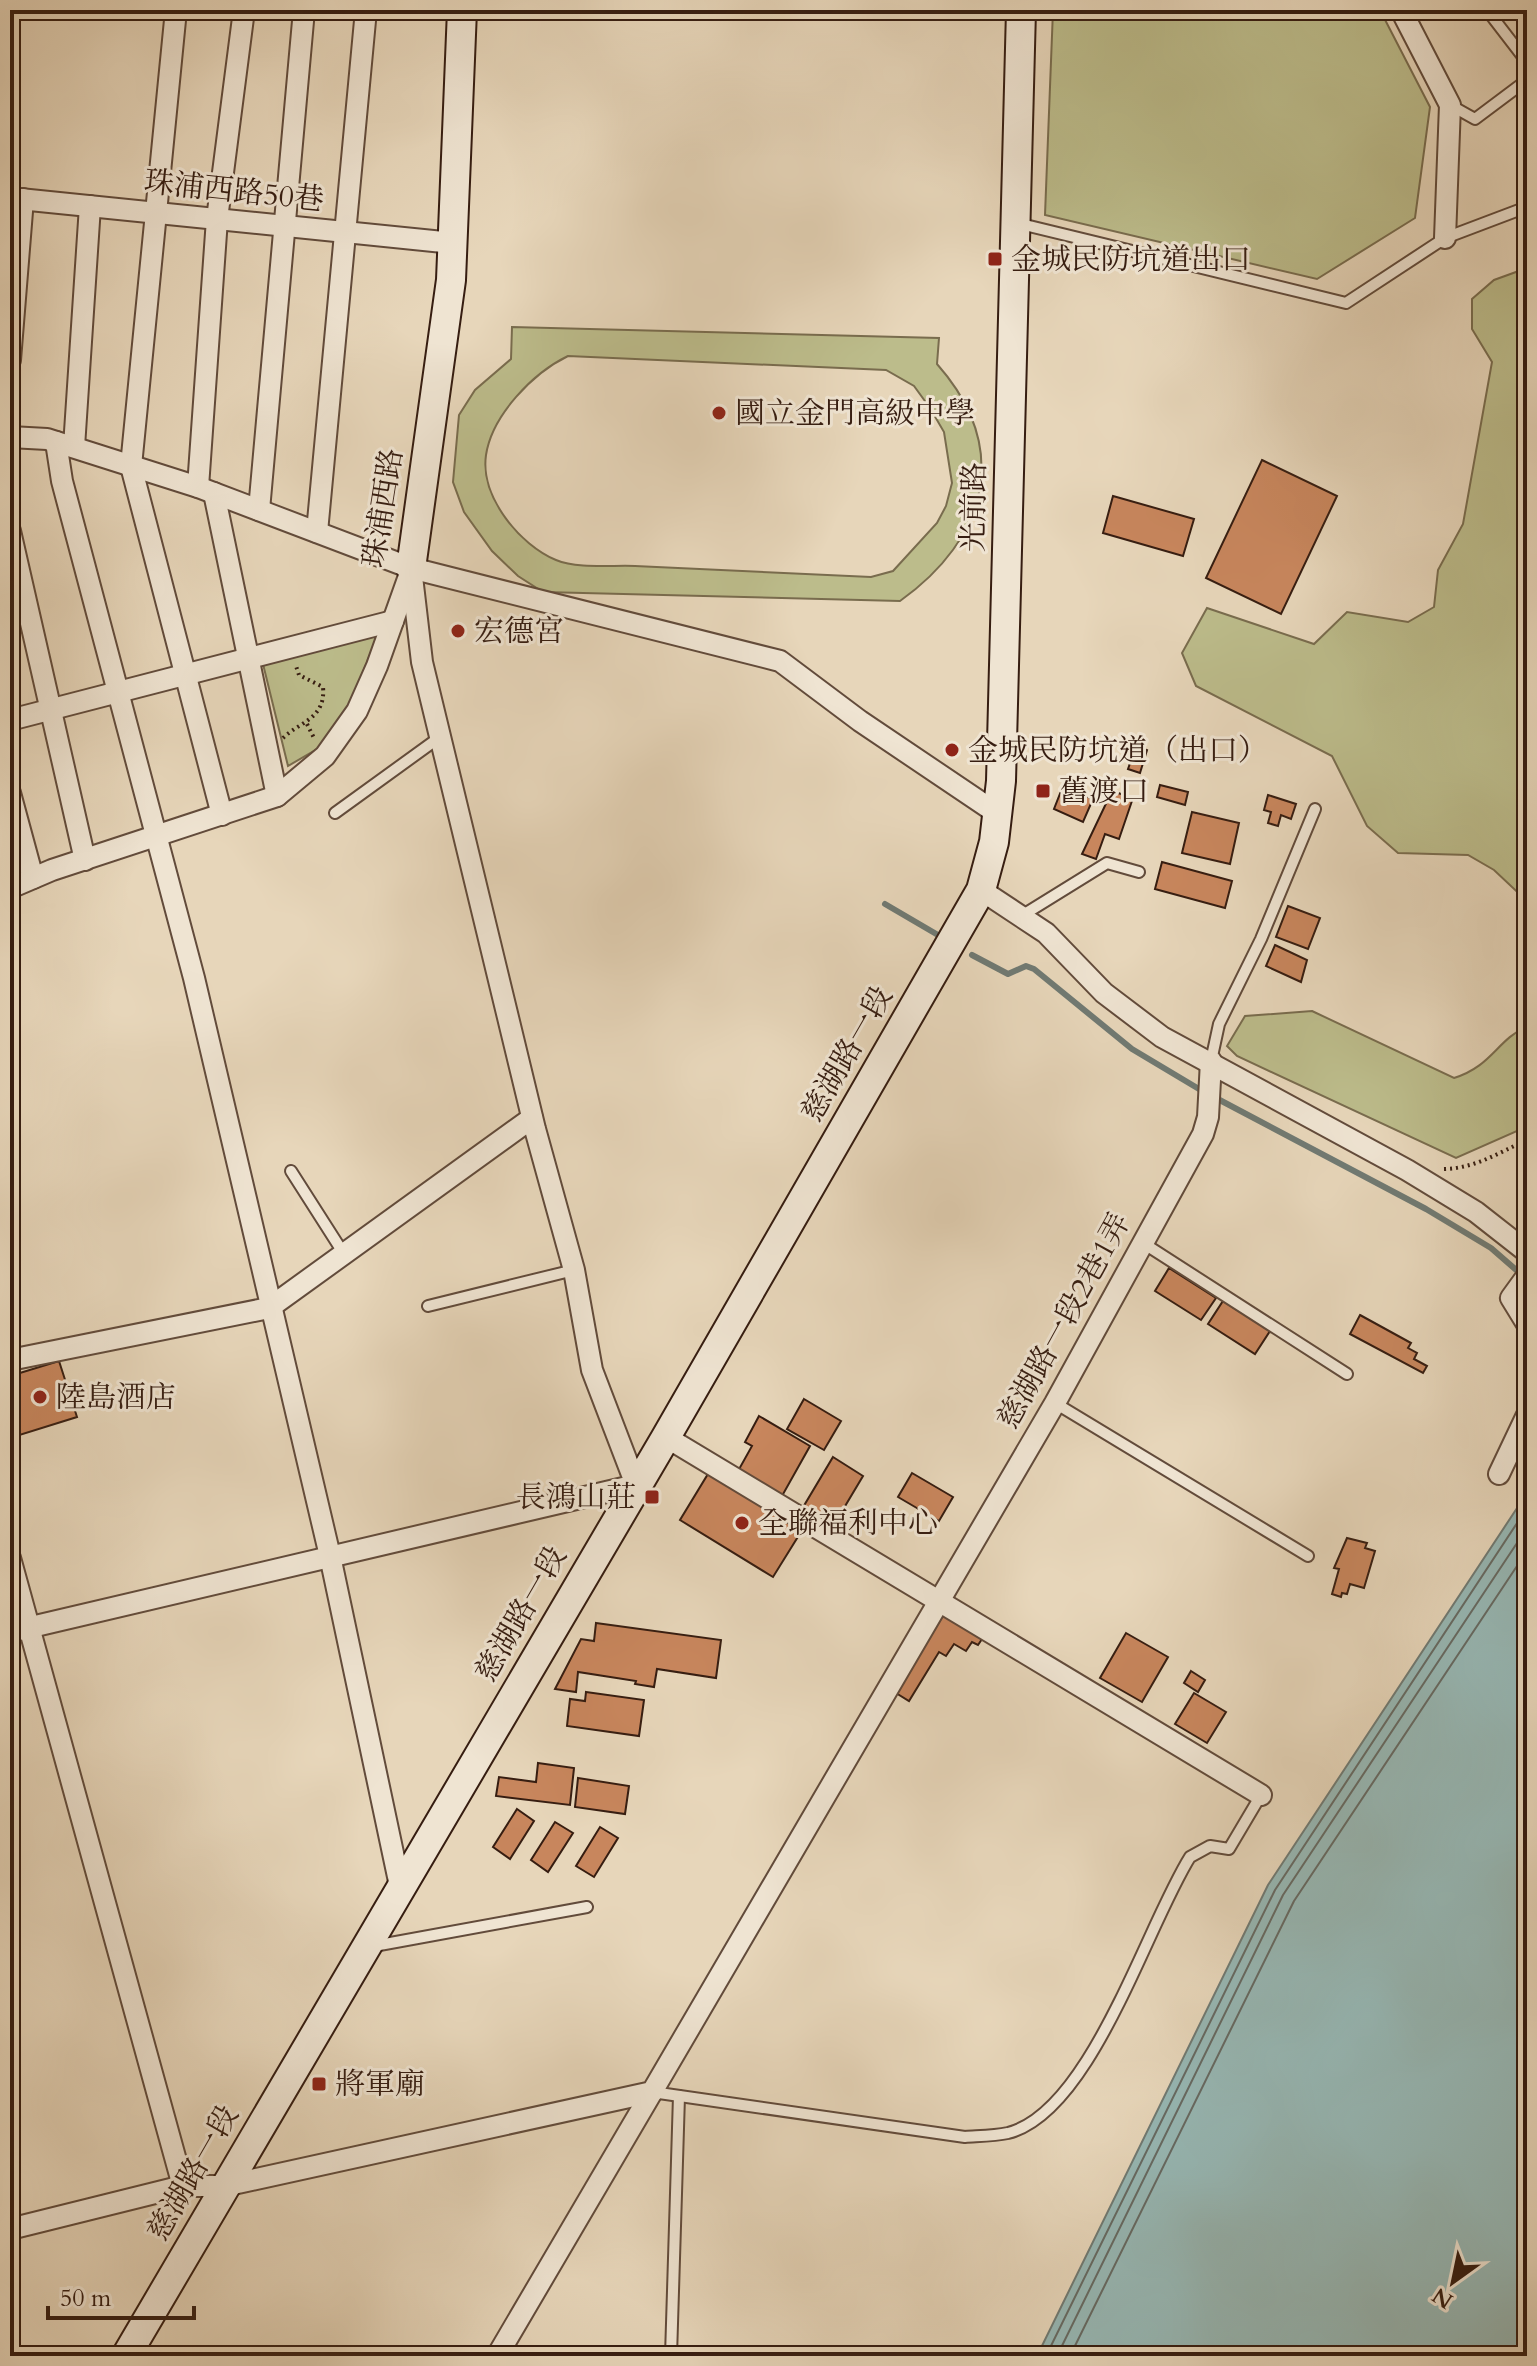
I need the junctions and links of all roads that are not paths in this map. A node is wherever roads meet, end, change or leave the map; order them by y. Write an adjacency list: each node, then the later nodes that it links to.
1 (176, 10): 15 (street)
2 (244, 10): 16 (street)
3 (304, 10): 18 (street)
4 (366, 10): 19 (street)
5 (462, 10): 21 (main road, 珠浦西路)
6 (1021, 10): 17 (main road, 光前路)
7 (1401, 10): 11 (street)
8 (1487, 10): 9 (lane)
9 (1527, 62)
10 (1527, 80): 11 (lane)
11 (1450, 105): 20 (street)
12 (17, 199): 13 (street, 珠浦西路50巷); 22 (street)
13 (90, 206): 15 (street, 珠浦西路50巷); 24 (street)
14 (1527, 207): 20 (lane)
15 (156, 213): 16 (street, 珠浦西路50巷); 25 (street)
16 (217, 219): 18 (street, 珠浦西路50巷); 26 (street)
17 (1015, 222): 20 (lane); 42 (main road, 光前路)
18 (285, 226): 19 (street, 珠浦西路50巷); 27 (street)
19 (347, 232): 21 (street, 珠浦西路50巷); 29 (street)
20 (1445, 238)
21 (453, 243): 30 (main road, 珠浦西路)
22 (10, 360)
23 (10, 437): 24 (street)
24 (65, 444): 25 (street); 34 (street)
25 (131, 466): 26 (street); 33 (street)
26 (206, 490): 27 (street); 32 (street)
27 (259, 510): 29 (street)
28 (10, 531): 35 (street)
29 (317, 532): 30 (street)
30 (411, 568): 31 (street, 珠浦西路); 37 (street); 42 (street)
31 (393, 621): 32 (street); 39 (street, 珠浦西路)
32 (249, 659): 33 (street); 39 (street)
33 (187, 675): 34 (street); 43 (street)
34 (117, 693): 35 (street); 44 (street)
35 (51, 710): 36 (street); 45 (street)
36 (10, 720)
37 (440, 737): 41 (lane); 52 (street)
38 (10, 793): 47 (street)
39 (277, 796): 43 (street)
40 (1315, 809): 51 (lane)
41 (335, 813)
42 (998, 814): 49 (main road, 慈湖路一段)
43 (222, 815): 44 (street)
44 (158, 837): 45 (street); 60 (street)
45 (85, 860): 47 (street)
46 (1139, 872): 50 (lane)
47 (33, 878): 48 (street)
48 (10, 888)
49 (981, 890): 50 (street); 66 (main road, 慈湖路一段)
50 (1023, 915): 51 (street)
51 (1211, 1069): 54 (street, 慈湖路一段2巷1弄); 55 (street)
52 (532, 1118): 56 (street); 57 (street)
53 (291, 1171): 56 (lane)
54 (1141, 1242): 63 (lane); 64 (street, 慈湖路一段2巷1弄)
55 (1527, 1252)
56 (344, 1254): 60 (street)
57 (574, 1270): 59 (lane); 68 (street)
58 (1521, 1284): 61 (street)
59 (428, 1306)
60 (269, 1308): 62 (street); 69 (street)
61 (1527, 1324)
62 (10, 1360)
63 (1347, 1374)
64 (1055, 1403): 70 (lane); 72 (street, 慈湖路一段2巷1弄)
65 (1527, 1415): 67 (street)
66 (666, 1437): 68 (main road, 慈湖路一段); 72 (street)
67 (1499, 1474)
68 (636, 1485): 69 (street); 75 (main road, 慈湖路一段)
69 (330, 1556): 73 (street); 75 (street)
70 (1308, 1556)
71 (10, 1558): 73 (street)
72 (938, 1599): 74 (street); 78 (street, 慈湖路一段2巷1弄)
73 (20, 1630): 80 (street)
74 (1261, 1795): 79 (lane)
75 (400, 1886): 77 (main road, 慈湖路一段)
76 (587, 1907): 77 (lane)
77 (364, 1948): 81 (main road, 慈湖路一段)
78 (652, 2092): 79 (lane); 81 (street); 84 (street, 慈湖路一段2巷1弄)
79 (679, 2096): 85 (lane)
80 (183, 2186): 81 (street); 82 (street)
81 (224, 2186): 83 (main road, 慈湖路一段)
82 (10, 2229)
83 (126, 2356)
84 (497, 2356)
85 (671, 2356)

